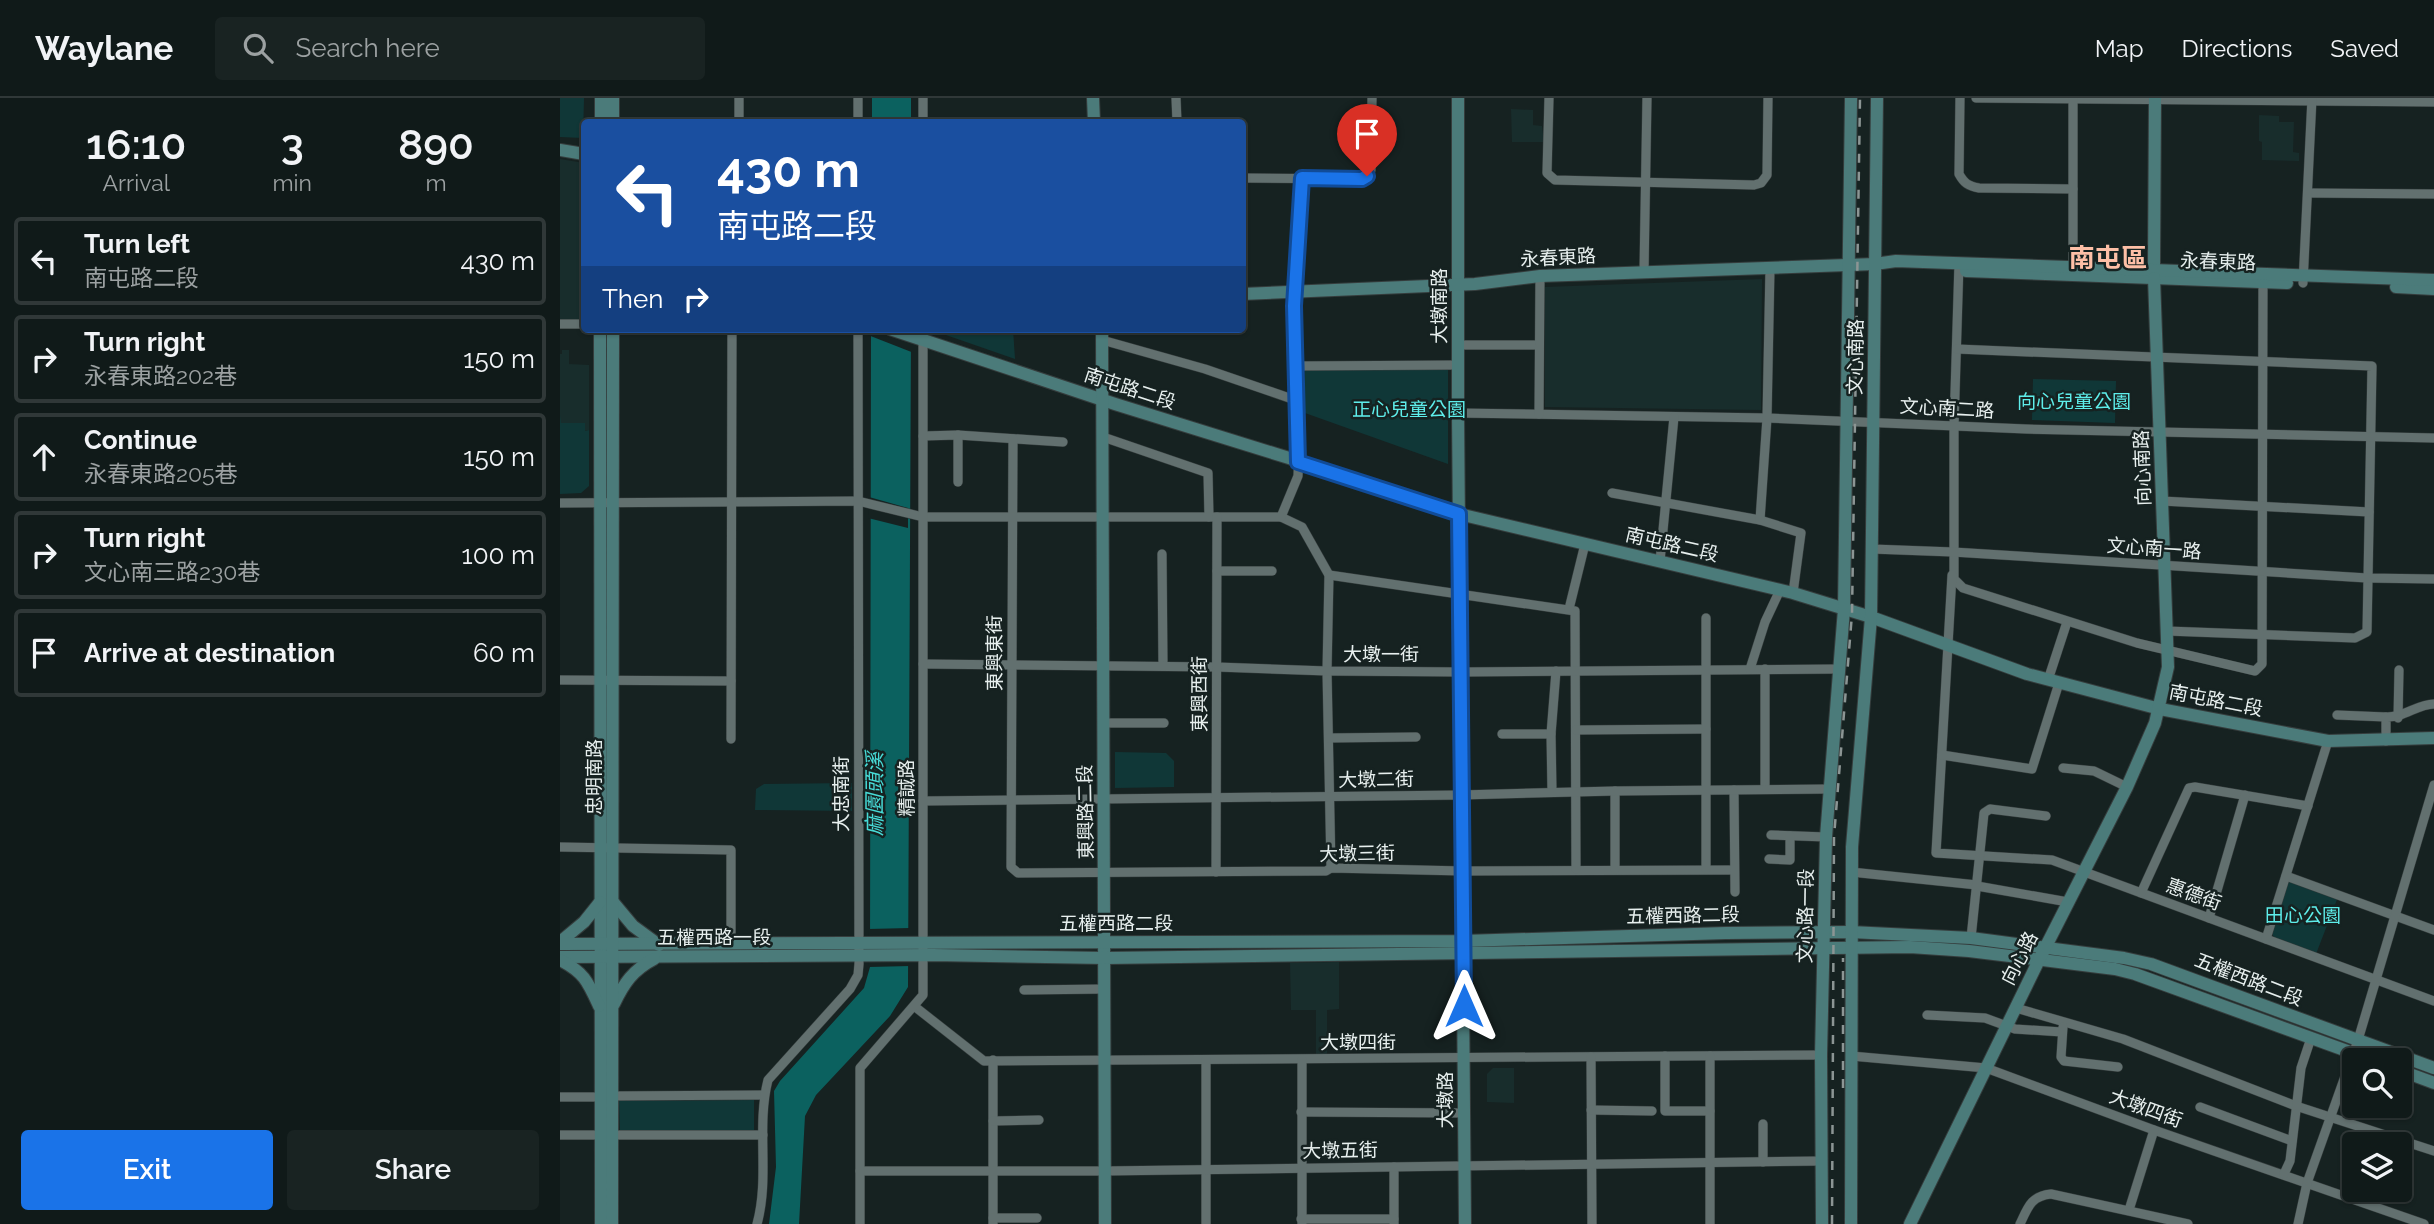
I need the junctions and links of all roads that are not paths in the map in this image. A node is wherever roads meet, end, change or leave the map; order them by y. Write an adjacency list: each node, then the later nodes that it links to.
1 (601, 98): 22 (main road)
2 (613, 98): 23 (main road)
3 (739, 98): 24 (street)
4 (858, 98): 25 (street)
5 (923, 98): 26 (street)
6 (1093, 98): 27 (main road)
7 (1176, 98): 28 (street)
8 (1372, 98): 32 (street)
9 (1458, 98): 48 (main road, 大墩南路)
10 (1549, 98): 33 (street)
11 (1647, 98): 33 (street)
12 (1768, 98): 33 (street)
13 (1852, 98): 38 (main road, 文心南路)
14 (1877, 98): 37 (main road, 文心南路)
15 (1960, 98): 34 (street)
16 (1976, 98): 17 (street)
17 (2027, 98): 18 (street)
18 (2073, 99): 19 (street); 34 (street)
19 (2155, 99): 20 (street); 43 (main road, 向心南路)
20 (2312, 100): 21 (street); 35 (street)
21 (2434, 102)
22 (601, 119)
23 (613, 119)
24 (739, 119)
25 (858, 119)
26 (923, 119)
27 (1094, 119)
28 (1177, 119)
29 (560, 150): 30 (main road)
30 (581, 154)
31 (1246, 178): 32 (street)
32 (1302, 178): 50 (street)
33 (1646, 181): 42 (street)
34 (2073, 189): 41 (street)
35 (2308, 193): 36 (street); 46 (street)
36 (2434, 194)
37 (1875, 264): 38 (main road, 永春東路); 39 (main road, 永春東路); 74 (main road, 文心南路)
38 (1849, 265): 40 (main road, 永春東路); 73 (main road, 文心南路)
39 (1959, 267): 41 (main road, 永春東路); 62 (street)
40 (1770, 268): 42 (main road, 永春東路); 72 (street)
41 (2073, 270): 43 (main road, 永春東路)
42 (1644, 272): 44 (main road, 永春東路)
43 (2154, 273): 45 (main road, 永春東路); 63 (main road, 向心南路)
44 (1540, 276): 48 (main road, 永春東路); 61 (street)
45 (2263, 277): 46 (main road, 永春東路); 64 (street)
46 (2303, 279): 47 (main road, 永春東路); 49 (main road, 永春東路)
47 (2434, 280)
48 (1458, 284): 50 (main road, 永春東路); 60 (main road, 大墩南路)
49 (2434, 289)
50 (1296, 292): 51 (main road, 永春東路); 66 (street)
51 (1246, 294)
52 (560, 324): 53 (street)
53 (581, 324)
54 (600, 333): 90 (main road, 忠明南路)
55 (613, 333): 90 (main road, 忠明南路)
56 (732, 333): 93 (street)
57 (858, 333): 91 (street, 大忠南街)
58 (1102, 335): 67 (main road, 東興路二段); 68 (street)
59 (919, 336): 67 (main road, 南屯路二段); 79 (street, 精誠路)
60 (1458, 345): 61 (street); 65 (main road, 大墩南路)
61 (1539, 345): 70 (street)
62 (1957, 349): 63 (street); 75 (street)
63 (2157, 358): 64 (street); 76 (main road, 向心南路)
64 (2263, 363): 77 (street); 81 (street)
65 (1458, 365): 66 (street); 69 (main road, 大墩南路)
66 (1297, 366): 68 (street)
67 (1102, 400): 80 (main road, 東興路二段); 85 (main road, 南屯路二段)
68 (1298, 401): 85 (street)
69 (1458, 413): 70 (street, 文心南二路); 96 (main road, 大墩南路)
70 (1539, 414): 71 (street, 文心南二路)
71 (1674, 416): 72 (street, 文心南二路); 89 (street)
72 (1767, 418): 73 (street, 文心南二路); 102 (street)
73 (1847, 421): 74 (street, 文心南二路); 117 (main road, 文心南路)
74 (1873, 422): 75 (street, 文心南二路); 104 (main road, 文心南路)
75 (1954, 426): 76 (street, 文心南二路); 105 (street)
76 (2160, 432): 77 (street, 文心南二路); 88 (main road, 向心南路)
77 (2263, 434): 81 (street, 文心南二路); 94 (street)
78 (958, 435): 79 (street); 83 (street); 86 (street)
79 (923, 436): 97 (street, 精誠路)
80 (1103, 437): 99 (main road, 東興路二段); 100 (street, 東興西街)
81 (2372, 437): 82 (street, 文心南二路); 95 (street)
82 (2434, 438)
83 (1013, 439): 84 (street); 98 (street, 東興東街)
84 (1063, 442)
85 (1298, 462): 96 (main road, 南屯路二段); 101 (street)
86 (958, 482)
87 (1612, 493): 89 (street)
88 (2162, 500): 94 (street); 108 (main road, 向心南路)
89 (1666, 501): 102 (street); 107 (street)
90 (607, 502): 92 (street); 93 (street); 141 (main road, 忠明南路)
91 (862, 502): 93 (street); 97 (street); 218 (street, 大忠南街)
92 (560, 503)
93 (732, 503): 142 (street)
94 (2263, 506): 95 (street); 111 (street)
95 (2370, 512): 113 (street)
96 (1459, 514): 103 (main road, 南屯路二段); 116 (main road, 大墩路)
97 (918, 516): 98 (street); 126 (street, 精誠路)
98 (1013, 517): 99 (street); 127 (street, 東興東街)
99 (1103, 517): 100 (street); 128 (main road, 東興路二段)
100 (1213, 517): 101 (street); 109 (street, 東興西街)
101 (1281, 517): 112 (street)
102 (1760, 520): 115 (street)
103 (1585, 544): 107 (main road, 南屯路二段); 118 (street)
104 (1872, 549): 105 (street, 文心南一路); 119 (main road, 文心南路)
105 (1954, 552): 108 (street, 文心南一路); 121 (street); 124 (street)
106 (1162, 554): 129 (street)
107 (1660, 561): 115 (main road, 南屯路二段)
108 (2164, 567): 111 (street, 文心南一路); 122 (main road, 向心南路)
109 (1217, 571): 110 (street); 130 (street, 東興西街)
110 (1272, 571)
111 (2262, 572): 113 (street, 文心南一路); 123 (street)
112 (1329, 575): 116 (street); 136 (street)
113 (2367, 578): 114 (street, 文心南一路); 123 (street)
114 (2434, 579)
115 (1787, 591): 117 (main road, 南屯路二段); 132 (street)
116 (1460, 594): 118 (street); 139 (main road, 大墩路)
117 (1844, 609): 119 (main road, 南屯路二段); 134 (main road, 文心路一段)
118 (1569, 610): 138 (street)
119 (1871, 617): 124 (main road, 南屯路二段); 196 (main road)
120 (1706, 618): 131 (street)
121 (2067, 622): 125 (street); 143 (street)
122 (2166, 631): 123 (street); 125 (main road, 向心南路)
123 (2262, 634): 125 (street)
124 (1948, 647): 143 (main road, 南屯路二段); 161 (street)
125 (2167, 651): 145 (main road, 向心南路)
126 (923, 664): 127 (street, 大墩一街); 178 (street, 精誠路)
127 (1012, 665): 128 (street, 大墩一街); 176 (street, 東興東街)
128 (1103, 666): 129 (street, 大墩一街); 149 (main road, 東興路二段)
129 (1163, 666): 130 (street, 大墩一街)
130 (1217, 667): 136 (street, 大墩一街); 174 (street, 東興西街)
131 (1706, 669): 132 (street, 大墩一街); 138 (street, 大墩一街); 151 (street)
132 (1750, 669): 133 (street, 大墩一街)
133 (1765, 669): 134 (street, 大墩一街); 165 (street)
134 (1839, 669): 166 (main road, 文心路一段)
135 (2399, 670): 148 (street)
136 (1327, 671): 139 (street, 大墩一街); 156 (street)
137 (1556, 671): 138 (street, 大墩一街); 139 (street, 大墩一街); 154 (street)
138 (1575, 671): 152 (street)
139 (1462, 672): 172 (main road, 大墩路)
140 (560, 680): 141 (street)
141 (607, 680): 142 (street); 185 (main road, 忠明南路)
142 (731, 681): 158 (street)
143 (2054, 681): 145 (main road, 南屯路二段); 161 (street)
144 (2434, 704): 148 (street)
145 (2160, 709): 159 (main road, 南屯路二段); 163 (main road, 向心路)
146 (2337, 715): 147 (street)
147 (2386, 717): 148 (street); 160 (street)
148 (2398, 718)
149 (1104, 723): 150 (street); 177 (main road, 東興路二段)
150 (1164, 723)
151 (1706, 729): 152 (street); 167 (street)
152 (1576, 730): 171 (street)
153 (1502, 734): 154 (street)
154 (1551, 734): 170 (street)
155 (1416, 737): 156 (street)
156 (1329, 738): 175 (street)
157 (2434, 738): 160 (main road, 南屯路二段)
158 (732, 739)
159 (2328, 740): 160 (main road, 南屯路二段); 179 (street)
160 (2386, 741)
161 (1942, 755): 186 (street, 惠德街)
162 (2063, 768): 163 (street)
163 (2127, 787): 197 (main road, 向心路)
164 (2434, 787): 205 (street)
165 (1765, 789): 166 (street, 大墩二街); 168 (street, 大墩二街)
166 (1829, 789): 183 (main road, 文心路一段)
167 (1706, 790): 168 (street, 大墩二街); 169 (street, 大墩二街); 192 (street)
168 (1734, 790): 193 (street)
169 (1615, 791): 171 (street, 大墩二街); 191 (street)
170 (1552, 792): 171 (street, 大墩二街); 172 (street, 大墩二街)
171 (1576, 792): 190 (street)
172 (1461, 795): 175 (street, 大墩二街); 194 (main road, 大墩路)
173 (2245, 795): 179 (street); 202 (street); 206 (street)
174 (1216, 797): 175 (street, 大墩二街); 177 (street, 大墩二街); 195 (street, 東興西街)
175 (1329, 797): 189 (street)
176 (1011, 800): 177 (street, 大墩二街); 178 (street, 大墩二街); 188 (street, 東興東街)
177 (1105, 800): 198 (main road, 東興路二段)
178 (923, 801): 219 (street, 精誠路)
179 (2308, 806): 199 (street)
180 (2046, 816): 186 (street)
181 (1771, 835): 182 (street)
182 (1790, 836): 183 (street); 187 (street)
183 (1826, 837): 209 (main road, 文心路一段)
184 (560, 847): 185 (street)
185 (607, 848): 203 (main road, 忠明南路); 215 (street)
186 (1981, 856): 197 (street, 惠德街); 200 (street)
187 (1769, 859)
188 (1011, 867): 198 (street, 大墩三街)
189 (1331, 868): 194 (street, 大墩三街); 195 (street, 大墩三街)
190 (1576, 869): 191 (street, 大墩三街); 194 (street, 大墩三街)
191 (1615, 869): 192 (street, 大墩三街)
192 (1706, 869): 193 (street, 大墩三街)
193 (1734, 870): 201 (street)
194 (1463, 871): 212 (main road, 大墩路)
195 (1216, 872): 198 (street, 大墩三街)
196 (1852, 872): 200 (street); 208 (main road)
197 (2083, 872): 202 (street, 惠德街); 204 (main road, 向心路)
198 (1105, 873): 214 (main road, 東興路二段)
199 (2286, 876): 205 (street); 211 (street)
200 (1977, 885): 204 (street); 210 (street)
201 (1735, 892)
202 (2141, 893): 206 (street, 惠德街)
203 (607, 902): 213 (main road); 220 (main road, 忠明南路); 221 (main road)
204 (2068, 902): 223 (main road, 向心路)
205 (2395, 915): 207 (street); 226 (street)
206 (2209, 918): 211 (street, 惠德街)
207 (2434, 930)
208 (1851, 932): 209 (main road, 五權西路二段); 210 (main road, 五權西路二段); 216 (main road)
209 (1824, 933): 212 (main road, 五權西路二段); 217 (main road, 文心路一段)
210 (1971, 938): 223 (main road, 五權西路二段)
211 (2266, 939): 226 (street, 惠德街)
212 (1464, 941): 214 (main road, 五權西路二段); 222 (main road, 大墩路)
213 (560, 943): 220 (main road, 五權西路一段)
214 (1106, 943): 219 (main road, 五權西路二段); 225 (main road, 東興路二段)
215 (731, 944): 218 (main road, 五權西路一段); 221 (main road, 五權西路一段)
216 (1851, 947): 217 (main road, 五權西路二段); 223 (main road, 五權西路二段); 243 (main road)
217 (1823, 948): 222 (main road, 五權西路二段); 240 (main road, 文心路一段)
218 (863, 949): 219 (main road); 221 (main road, 五權西路一段); 256 (street, 大忠南街)
219 (918, 949): 225 (main road, 五權西路二段); 230 (street, 精誠路)
220 (606, 951): 221 (main road, 五權西路一段); 224 (main road, 五權西路一段); 232 (main road, 忠明南路)
221 (658, 951): 232 (main road)
222 (1464, 955): 225 (main road, 五權西路二段); 245 (main road, 大墩路)
223 (2042, 955): 231 (main road, 向心路); 236 (main road, 五權西路二段); 237 (main road, 五權西路二段)
224 (560, 958): 232 (main road)
225 (1105, 958): 227 (main road, 東興路二段)
226 (2376, 980): 229 (street, 惠德街); 237 (street)
227 (1105, 989): 228 (street); 247 (main road, 東興路二段)
228 (1024, 990)
229 (2434, 1001)
230 (914, 1006): 246 (street, 大墩四街); 284 (street, 精誠路)
231 (2016, 1008): 234 (main road, 向心路); 235 (street)
232 (606, 1011): 257 (main road, 忠明南路)
233 (1927, 1015): 234 (street)
234 (2007, 1026): 235 (street); 252 (main road, 向心路)
235 (2063, 1027): 250 (street); 259 (street)
236 (2311, 1038): 239 (main road, 五權西路二段); 259 (street)
237 (2358, 1040): 238 (street); 251 (main road, 五權西路二段)
238 (2354, 1048)
239 (2342, 1049)
240 (1821, 1055): 242 (street, 大墩四街); 276 (main road, 文心路一段)
241 (1665, 1056): 242 (street, 大墩四街); 244 (street, 大墩四街); 263 (street)
242 (1710, 1056): 263 (street)
243 (1850, 1056): 252 (street, 大墩四街); 304 (main road)
244 (1591, 1057): 245 (street, 大墩四街); 261 (street)
245 (1464, 1058): 249 (street, 大墩四街); 265 (main road, 大墩路)
246 (993, 1060): 247 (street, 大墩四街); 267 (street)
247 (1105, 1060): 248 (street, 大墩四街); 286 (main road, 東興路二段)
248 (1206, 1060): 249 (street, 大墩四街); 283 (street)
249 (1302, 1060): 264 (street)
250 (2118, 1067)
251 (2434, 1068)
252 (1986, 1069): 270 (street, 大墩四街); 305 (main road, 向心路)
253 (2412, 1075): 255 (main road)
254 (2342, 1083): 266 (street)
255 (2434, 1083)
256 (764, 1095): 257 (street); 273 (street, 大忠南街)
257 (607, 1096): 258 (street); 272 (main road, 忠明南路)
258 (560, 1097)
259 (2297, 1106): 266 (street); 274 (street)
260 (2200, 1107): 274 (street)
261 (1591, 1110): 262 (street); 279 (street)
262 (1652, 1111)
263 (1710, 1111): 278 (street)
264 (1301, 1112): 265 (street); 282 (street)
265 (1464, 1113): 280 (main road, 大墩路)
266 (2330, 1118): 275 (street); 288 (street)
267 (993, 1121): 268 (street); 285 (street)
268 (1039, 1121)
269 (1763, 1124): 277 (street)
270 (2154, 1130): 287 (street, 大墩四街); 289 (street)
271 (560, 1135): 272 (street)
272 (607, 1135): 273 (street); 294 (main road, 忠明南路); 295 (main road, 忠明南路)
273 (763, 1135): 296 (street, 大忠南街)
274 (2292, 1141): 287 (street)
275 (2434, 1151)
276 (1821, 1161): 277 (street, 大墩五街); 303 (main road, 文心路一段)
277 (1763, 1162): 278 (street, 大墩五街)
278 (1710, 1163): 279 (street, 大墩五街); 302 (street)
279 (1592, 1164): 280 (street, 大墩五街); 301 (street)
280 (1464, 1166): 281 (street, 大墩五街); 300 (main road, 大墩路)
281 (1394, 1167): 282 (street, 大墩五街); 293 (street)
282 (1301, 1168): 283 (street, 大墩五街); 292 (street)
283 (1206, 1169): 286 (street, 大墩五街); 299 (street)
284 (860, 1171): 285 (street, 大墩五街); 297 (street, 精誠路)
285 (993, 1171): 286 (street, 大墩五街); 291 (street)
286 (1105, 1171): 298 (main road, 東興路二段)
287 (2284, 1174): 288 (street, 大墩四街)
288 (2307, 1183): 308 (street); 309 (street, 大墩四街)
289 (2129, 1210): 306 (street); 307 (street)
290 (1037, 1218): 291 (street)
291 (993, 1221)
292 (1301, 1221): 293 (street)
293 (1394, 1221)
294 (601, 1224)
295 (612, 1224)
296 (757, 1224)
297 (860, 1224)
298 (1105, 1224)
299 (1206, 1224)
300 (1465, 1224)
301 (1592, 1224)
302 (1710, 1224)
303 (1822, 1224)
304 (1851, 1224)
305 (1910, 1224)
306 (2020, 1224)
307 (2188, 1224)
308 (2298, 1224)
309 (2424, 1224)

